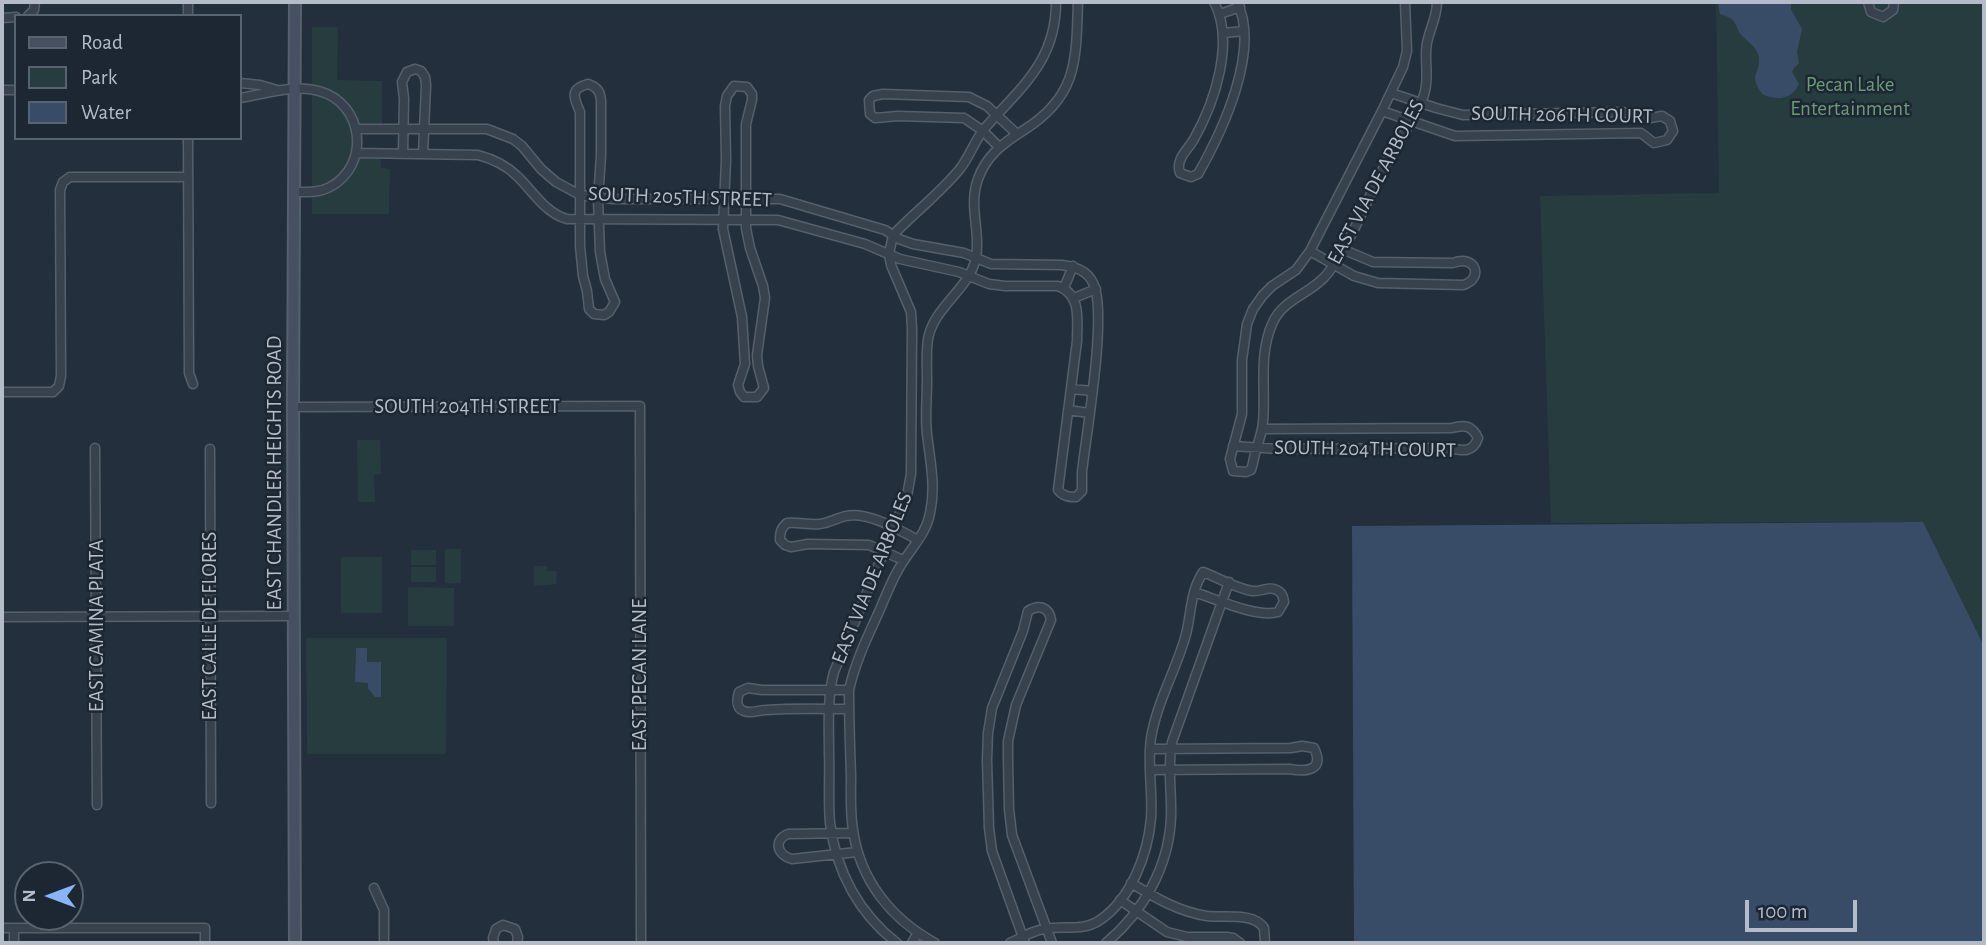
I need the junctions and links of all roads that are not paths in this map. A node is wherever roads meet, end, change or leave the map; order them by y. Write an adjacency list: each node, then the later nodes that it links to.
1 (295, 2): 14 (main road, EAST CHANDLER HEIGHTS ROAD)
2 (1056, 2): 20 (street)
3 (1078, 2): 26 (street, EAST VIA DE ARBOLES)
4 (1214, 2): 10 (street)
5 (1405, 2): 16 (street, EAST VIA DE ARBOLES)
6 (1437, 2): 18 (street, EAST VIA DE ARBOLES)
7 (1868, 2): 8 (street)
8 (1894, 2)
9 (1239, 4): 10 (street); 11 (street)
10 (1220, 14): 12 (street)
11 (1244, 31): 12 (street); 12 (street)
12 (1224, 33)
13 (242, 83): 15 (street)
14 (295, 89): 15 (street); 23 (street); 33 (main road, EAST CHANDLER HEIGHTS ROAD)
15 (277, 90): 17 (street)
16 (1391, 93): 18 (street); 19 (street, EAST VIA DE ARBOLES)
17 (242, 98)
18 (1421, 103): 21 (street, EAST VIA DE ARBOLES); 21 (street, SOUTH 206TH COURT)
19 (1382, 111): 21 (street); 44 (street, EAST VIA DE ARBOLES)
20 (998, 115): 25 (street); 25 (street); 26 (street)
21 (1410, 121): 43 (street, EAST VIA DE ARBOLES)
22 (423, 128): 24 (street, SOUTH 205TH STREET); 24 (street); 31 (street); 34 (street, SOUTH 205TH STREET)
23 (356, 129): 24 (street, SOUTH 205TH STREET); 29 (street)
24 (404, 129): 30 (street)
25 (983, 131): 28 (street); 42 (street)
26 (1017, 134): 28 (street, EAST VIA DE ARBOLES)
27 (188, 140): 32 (street)
28 (999, 147): 46 (street, EAST VIA DE ARBOLES)
29 (356, 153): 30 (street, SOUTH 205TH STREET); 33 (street)
30 (404, 153): 31 (street, SOUTH 205TH STREET)
31 (423, 154): 39 (street, SOUTH 205TH STREET)
32 (188, 177): 53 (street); 56 (street)
33 (293, 192): 58 (main road, EAST CHANDLER HEIGHTS ROAD)
34 (580, 195): 36 (street, SOUTH 205TH STREET); 36 (street); 39 (street)
35 (746, 198): 37 (street, SOUTH 205TH STREET); 37 (street); 38 (street); 42 (street, SOUTH 205TH STREET)
36 (598, 199): 37 (street, SOUTH 205TH STREET); 41 (street)
37 (723, 199): 40 (street)
38 (746, 219): 40 (street, SOUTH 205TH STREET); 40 (street); 45 (street, SOUTH 205TH STREET)
39 (580, 220): 41 (street, SOUTH 205TH STREET); 41 (street)
40 (722, 220): 41 (street, SOUTH 205TH STREET)
41 (600, 221)
42 (893, 235): 45 (street); 46 (street, SOUTH 205TH STREET)
43 (1342, 249): 47 (street, EAST VIA DE ARBOLES); 47 (street)
44 (1310, 251): 47 (street); 62 (street, EAST VIA DE ARBOLES)
45 (889, 254): 49 (street, SOUTH 205TH STREET); 66 (street, EAST VIA DE ARBOLES)
46 (976, 258): 48 (street, SOUTH 205TH STREET); 49 (street, EAST VIA DE ARBOLES)
47 (1333, 265): 61 (street, EAST VIA DE ARBOLES)
48 (1073, 266): 50 (street); 51 (street)
49 (968, 277): 50 (street, SOUTH 205TH STREET); 67 (street, EAST VIA DE ARBOLES)
50 (1064, 288): 52 (street)
51 (1096, 289): 52 (street); 55 (street)
52 (1074, 298): 54 (street)
53 (193, 384)
54 (1071, 389): 55 (street); 59 (street)
55 (1092, 391): 60 (street)
56 (2, 392)
57 (640, 406): 58 (street, SOUTH 204TH STREET); 107 (street, EAST PECAN LANE)
58 (293, 407): 75 (main road, EAST CHANDLER HEIGHTS ROAD)
59 (1068, 410): 60 (street); 60 (street)
60 (1089, 413)
61 (1262, 429): 63 (street, EAST VIA DE ARBOLES); 63 (street, SOUTH 204TH COURT)
62 (1233, 446): 63 (street, SOUTH 204TH COURT); 63 (street, EAST VIA DE ARBOLES)
63 (1256, 447)
64 (95, 448): 73 (street, EAST CAMINA PLATA)
65 (210, 449): 74 (street, EAST CALLE DE FLORES)
66 (893, 527): 67 (street); 68 (street, EAST VIA DE ARBOLES); 68 (street)
67 (918, 540): 69 (street, EAST VIA DE ARBOLES)
68 (884, 551): 69 (street); 77 (street, EAST VIA DE ARBOLES)
69 (903, 560): 78 (street, EAST VIA DE ARBOLES)
70 (1229, 582): 71 (street); 72 (street); 72 (street)
71 (1194, 592): 72 (street); 81 (street)
72 (1222, 602): 82 (street)
73 (97, 616): 74 (street); 76 (street); 86 (street, EAST CAMINA PLATA)
74 (210, 616): 75 (street); 85 (street, EAST CALLE DE FLORES)
75 (294, 616): 103 (main road, EAST CHANDLER HEIGHTS ROAD)
76 (2, 617)
77 (830, 690): 78 (street); 79 (street, EAST VIA DE ARBOLES); 79 (street)
78 (849, 690): 80 (street, EAST VIA DE ARBOLES)
79 (829, 709): 80 (street); 88 (street, EAST VIA DE ARBOLES)
80 (849, 709): 87 (street, EAST VIA DE ARBOLES)
81 (1150, 749): 82 (street); 84 (street)
82 (1171, 749): 83 (street); 83 (street)
83 (1170, 770): 84 (street); 93 (street)
84 (1150, 771): 91 (street)
85 (211, 803)
86 (97, 805)
87 (853, 832): 88 (street); 89 (street, EAST VIA DE ARBOLES)
88 (832, 834): 90 (street, EAST VIA DE ARBOLES); 90 (street)
89 (857, 852): 90 (street); 100 (street, EAST VIA DE ARBOLES)
90 (837, 855): 108 (street, EAST VIA DE ARBOLES)
91 (1131, 883): 93 (street); 94 (street)
92 (374, 888): 104 (street)
93 (1148, 894): 95 (street); 115 (street)
94 (1120, 900): 95 (street); 99 (street)
95 (1137, 911): 113 (street); 114 (street)
96 (2, 928): 97 (street)
97 (14, 928)
98 (84, 928): 102 (street)
99 (1046, 928): 101 (street); 101 (street); 112 (street)
100 (917, 934): 109 (street); 110 (street, EAST VIA DE ARBOLES)
101 (1024, 940): 111 (street)
102 (205, 943)
103 (295, 943)
104 (384, 943)
105 (494, 943): 106 (street)
106 (517, 943)
107 (641, 943)
108 (897, 943)
109 (912, 943)
110 (935, 943)
111 (1010, 943)
112 (1052, 943)
113 (1106, 943)
114 (1240, 943)
115 (1265, 943)

